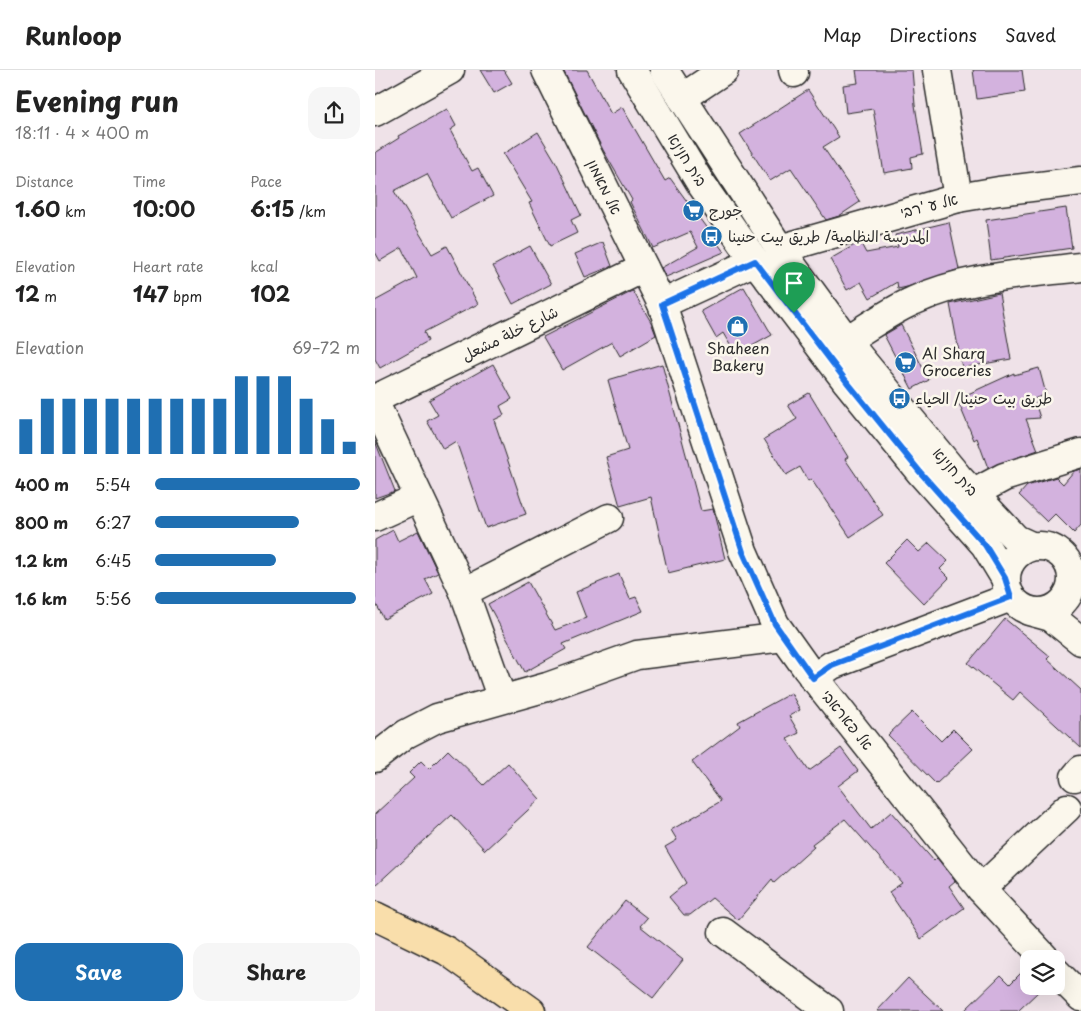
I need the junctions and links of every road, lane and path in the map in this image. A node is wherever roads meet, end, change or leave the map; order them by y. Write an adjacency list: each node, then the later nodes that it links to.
1 (450, 70): 8 (street)
2 (546, 70): 14 (street, אל מאמון)
3 (632, 70): 12 (street, בית חנינא)
4 (664, 70): 7 (street, בית חנינא)
5 (724, 70): 7 (street)
6 (937, 70): 10 (street)
7 (682, 98): 11 (street, בית חנינא)
8 (375, 112)
9 (1081, 181): 10 (street, אל ע 'רבי)
10 (958, 198): 11 (street, אל ע 'רבי)
11 (780, 249): 16 (street, בית חנינא)
12 (755, 261): 15 (street); 27 (street, בית חנינא)
13 (1081, 267): 16 (street)
14 (644, 268): 15 (street, אל מאמון); 17 (street, شارع خلة مشعل)
15 (662, 304): 28 (street, אל פאראבי)
16 (847, 340): 20 (street, בית חנינא)
17 (375, 399)
18 (375, 403): 21 (street)
19 (1081, 453): 20 (street)
20 (974, 493): 24 (street, בית חנינא)
21 (419, 497): 22 (street); 26 (street)
22 (375, 517)
23 (609, 518): 26 (street)
24 (1031, 546): 25 (street); 27 (street)
25 (1076, 575): 27 (street)
26 (464, 592): 31 (street)
27 (1015, 595): 29 (street); 30 (street)
28 (784, 637): 30 (street, אל פאראבי); 31 (street)
29 (1081, 641)
30 (813, 678): 34 (street, אל פאראבי)
31 (503, 699): 32 (street)
32 (375, 758)
33 (1067, 808): 34 (street)
34 (981, 889): 38 (street, אל פאראבי)
35 (375, 916): 39 (main road)
36 (723, 932): 42 (street)
37 (375, 938): 39 (main road)
38 (1038, 950)
39 (490, 980): 41 (main road)
40 (1073, 984): 43 (street)
41 (531, 1011)
42 (829, 1011)
43 (1072, 1011)

